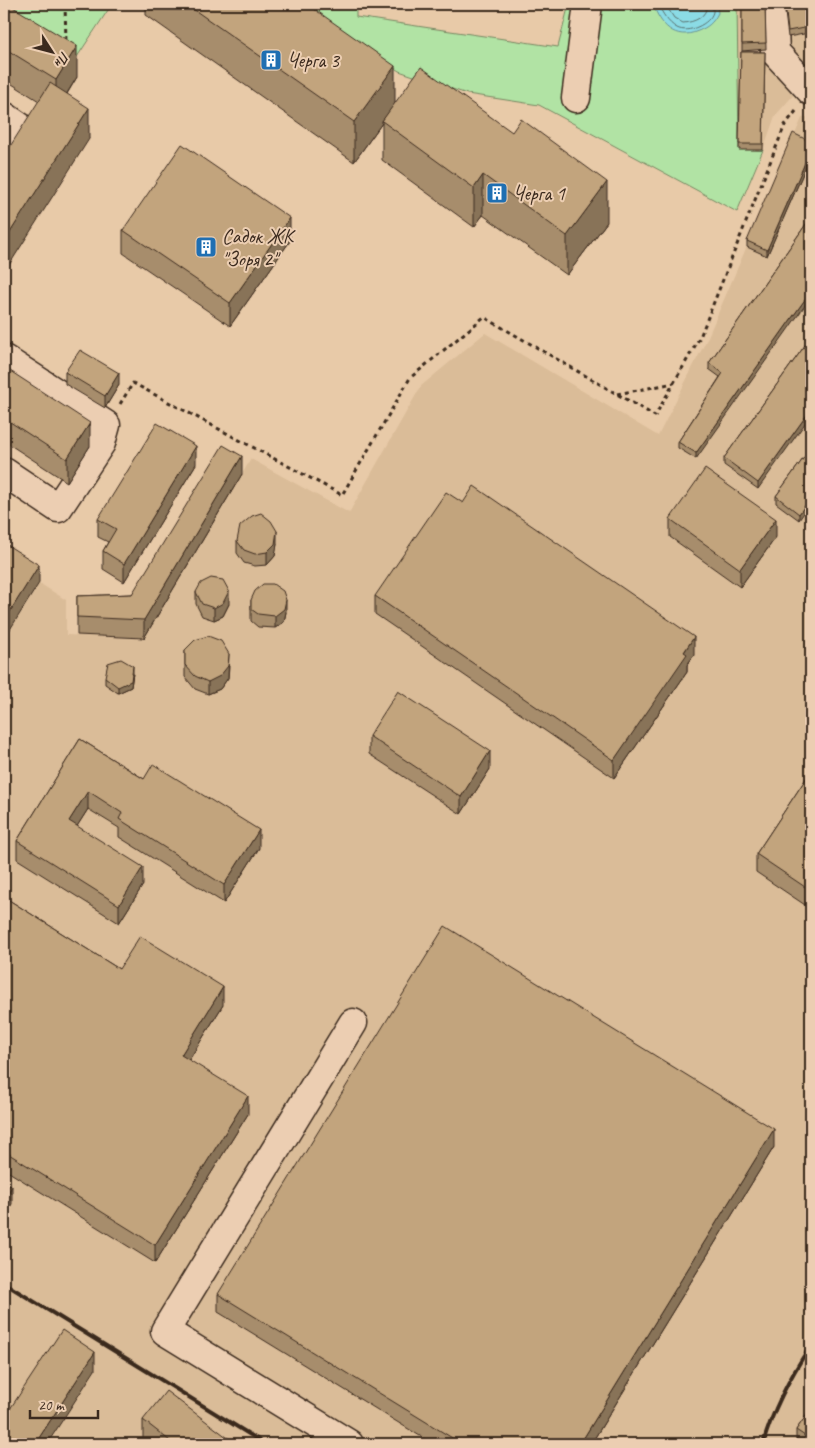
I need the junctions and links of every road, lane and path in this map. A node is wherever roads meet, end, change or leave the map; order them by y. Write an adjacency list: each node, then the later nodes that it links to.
1 (65, 4): 4 (path)
2 (588, 4): 5 (lane)
3 (773, 4): 6 (lane)
4 (58, 38)
5 (576, 98)
6 (806, 98): 10 (path)
7 (4, 116): 8 (lane)
8 (4, 152)
9 (4, 359): 12 (lane)
10 (675, 383): 11 (path); 11 (path)
11 (617, 394): 12 (path)
12 (106, 425): 13 (lane)
13 (4, 472)
14 (353, 1023): 15 (lane)
15 (349, 1444)

